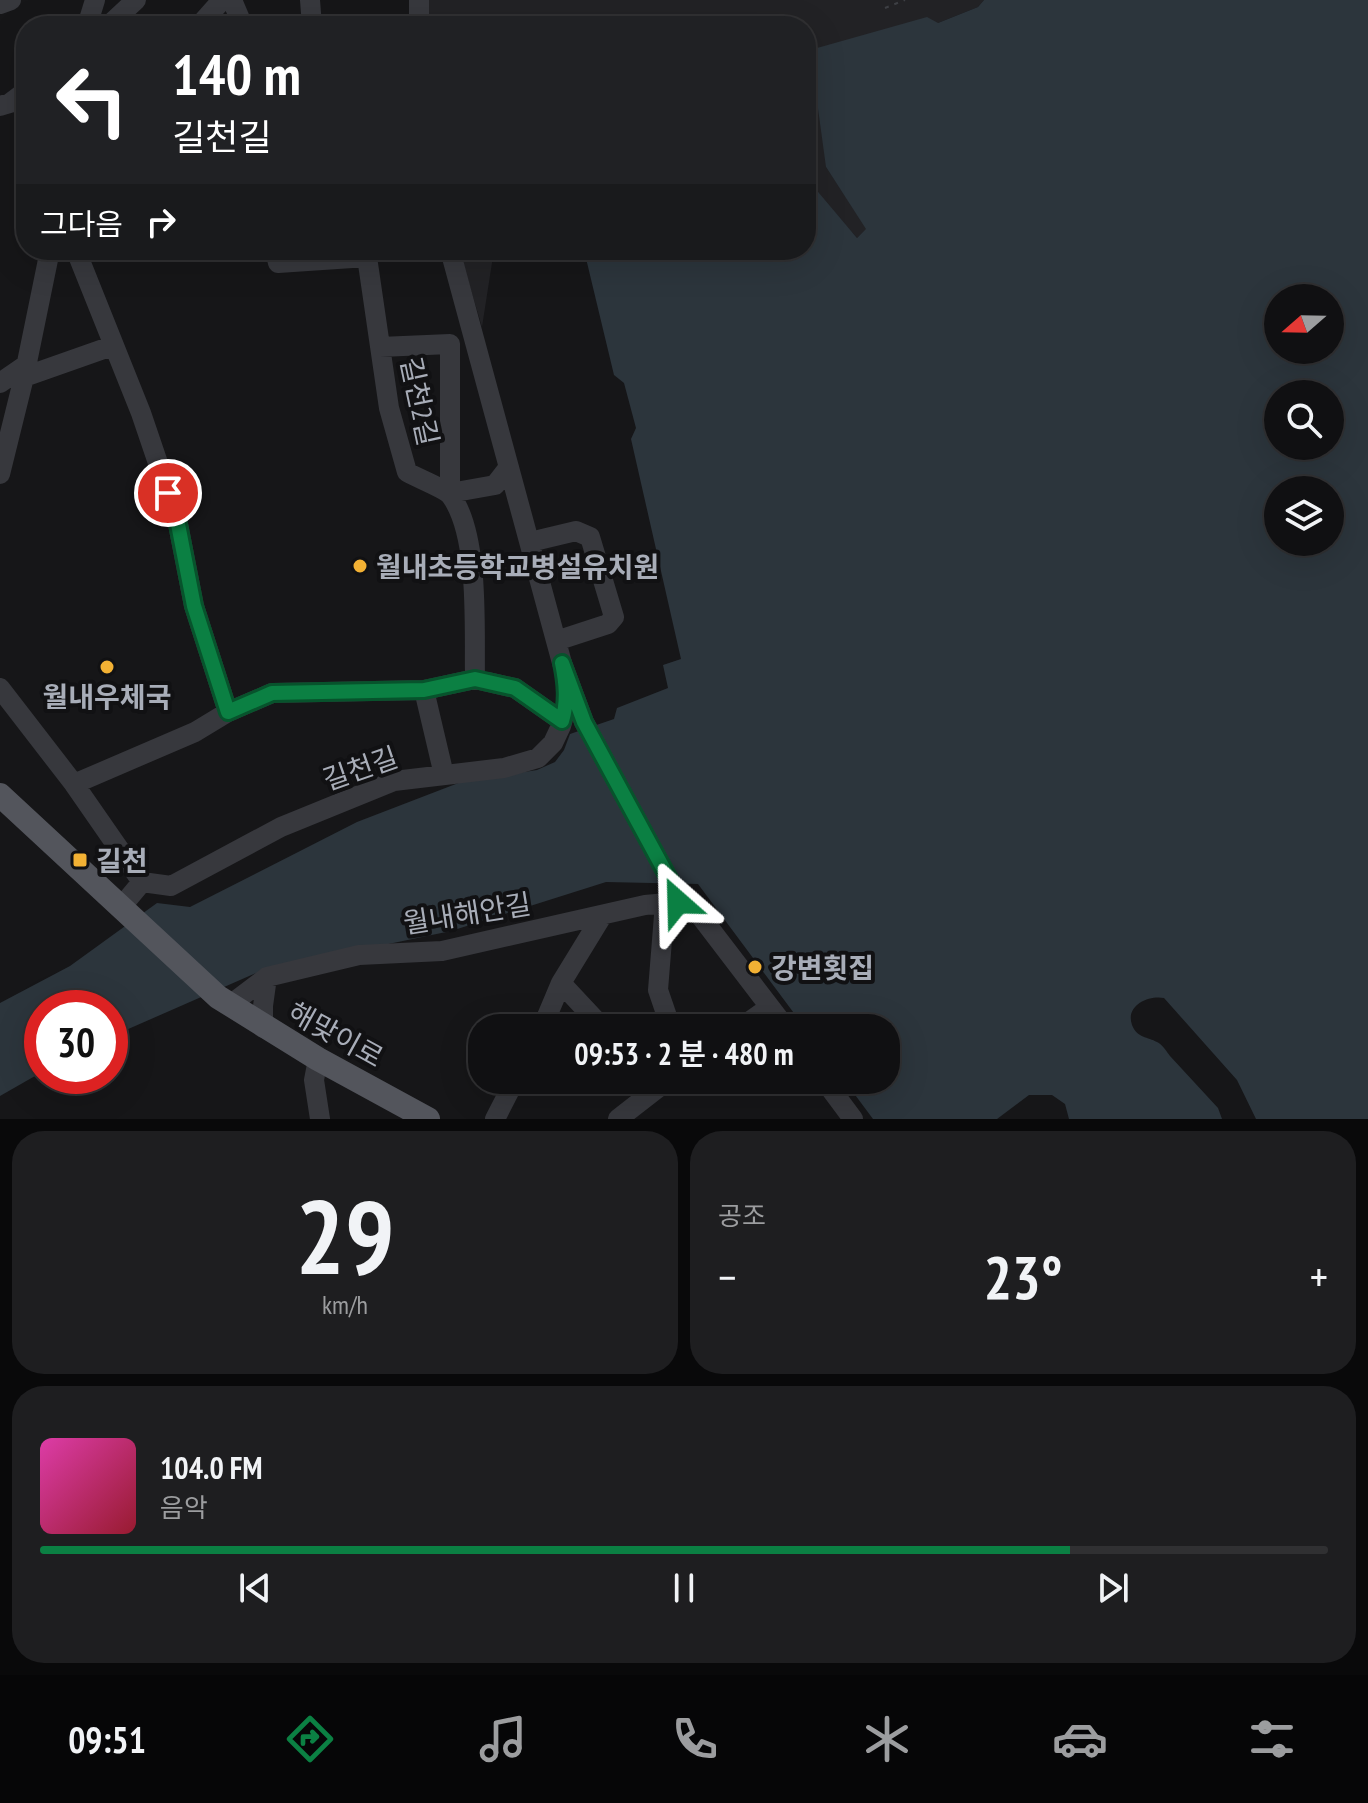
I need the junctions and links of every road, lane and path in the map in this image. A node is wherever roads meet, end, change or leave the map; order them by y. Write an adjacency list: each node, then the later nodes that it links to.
1 (11, 0): 5 (street)
2 (136, 0): 7 (street)
3 (222, 0): 8 (street)
4 (905, 0): 6 (path)
5 (0, 4)
6 (885, 8)
7 (119, 16)
8 (208, 16)
9 (48, 260): 17 (street)
10 (80, 260): 15 (street)
11 (277, 260): 12 (street)
12 (304, 260)
13 (367, 260): 16 (street, 길천2길)
14 (453, 260): 19 (street)
15 (112, 346): 17 (street); 28 (street)
16 (380, 347): 21 (street, 길천2길); 21 (street)
17 (25, 371): 18 (street); 20 (street)
18 (0, 383)
19 (509, 467): 21 (street); 22 (street)
20 (0, 474)
21 (450, 493): 25 (street)
22 (530, 542): 23 (street); 23 (street)
23 (556, 641): 24 (street)
24 (562, 663): 29 (street, 길천길); 34 (street)
25 (475, 679): 27 (street); 29 (street)
26 (0, 688): 31 (street)
27 (424, 690): 28 (street); 30 (street)
28 (228, 712): 31 (street)
29 (562, 721): 30 (street, 길천길)
30 (444, 775): 33 (street, 길천길)
31 (74, 784): 33 (street)
32 (0, 795): 35 (main road)
33 (142, 882): 35 (street)
34 (666, 900): 36 (street, 월내해안길); 40 (street); 43 (street)
35 (127, 911): 39 (main road, 해맞이로)
36 (602, 916): 37 (street, 월내해안길); 38 (street)
37 (267, 977): 39 (street); 46 (street)
38 (561, 983): 41 (street); 42 (street)
39 (224, 1001): 46 (main road, 해맞이로)
40 (770, 1007): 44 (street); 45 (street)
41 (548, 1014)
42 (590, 1014)
43 (666, 1014)
44 (760, 1014)
45 (775, 1014)
46 (263, 1028): 47 (main road, 해맞이로)
47 (318, 1059): 51 (street); 52 (main road, 해맞이로)
48 (508, 1094): 53 (street)
49 (650, 1094): 54 (street)
50 (834, 1094): 55 (street)
51 (320, 1119)
52 (428, 1119)
53 (495, 1119)
54 (618, 1119)
55 (853, 1119)

